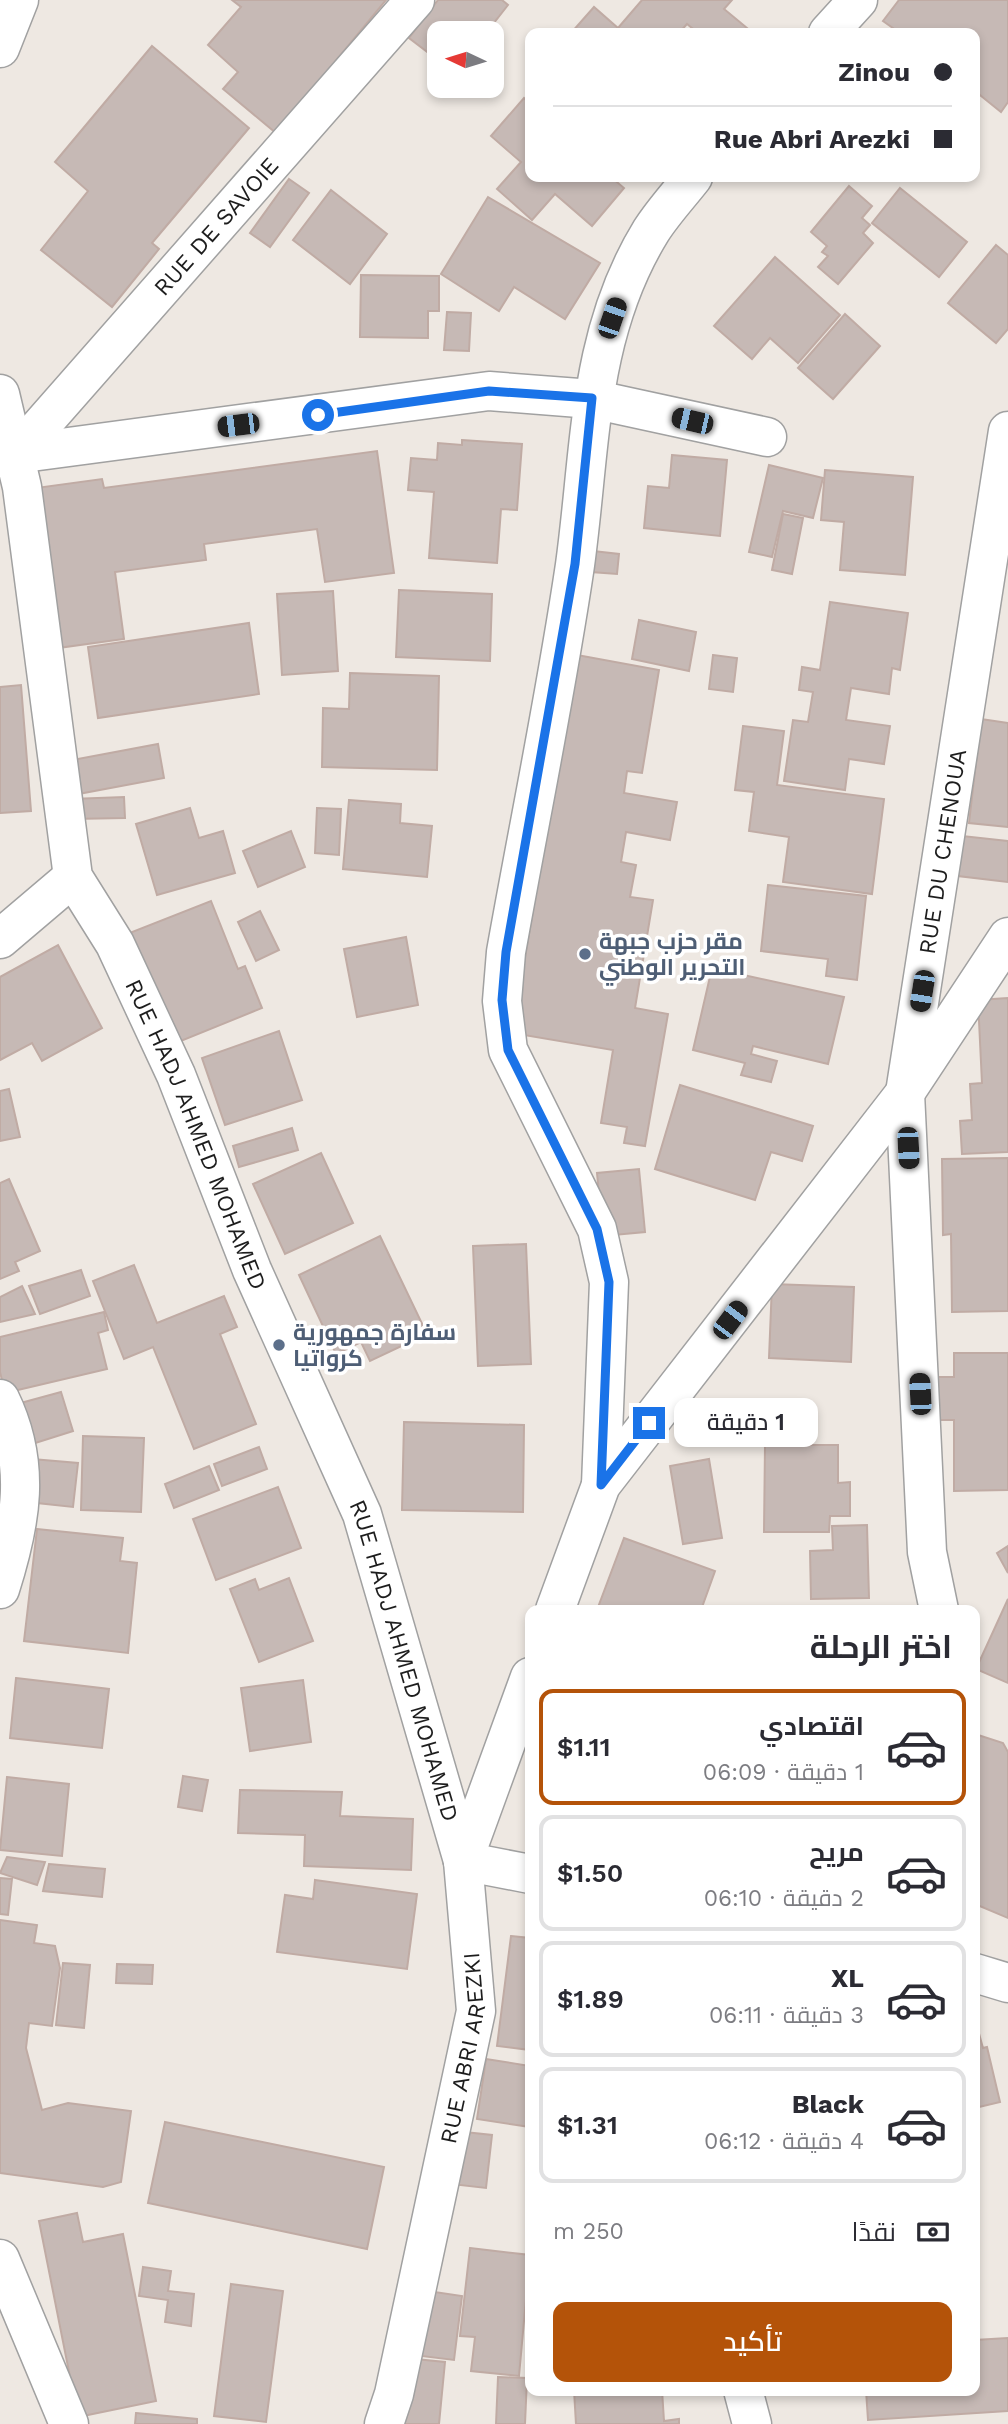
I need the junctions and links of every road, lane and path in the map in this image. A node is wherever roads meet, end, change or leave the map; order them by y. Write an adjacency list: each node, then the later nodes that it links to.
1 (19, 0): 5 (street)
2 (415, 0): 11 (street, RUE DE SAVOIE)
3 (858, 0): 4 (street)
4 (833, 28)
5 (0, 48)
6 (689, 182): 8 (street)
7 (0, 394): 11 (street, RUE HADJ AHMED MOHAMED)
8 (592, 398): 10 (street); 11 (street); 17 (street)
9 (1008, 431): 15 (street, RUE DU CHENOUA)
10 (767, 437)
11 (16, 454): 12 (street, RUE HADJ AHMED MOHAMED)
12 (73, 877): 14 (street); 22 (street, RUE HADJ AHMED MOHAMED)
13 (1008, 937): 15 (street)
14 (0, 939)
15 (905, 1093): 17 (street); 20 (street, RUE DU CHENOUA)
16 (0, 1399): 18 (street)
17 (601, 1485): 19 (street)
18 (0, 1589)
19 (557, 1605)
20 (938, 1605)
21 (525, 1691): 22 (street, RUE ABRI AREZKI)
22 (463, 1861): 23 (street); 29 (street, RUE ABRI AREZKI)
23 (525, 1873)
24 (980, 1975): 25 (street)
25 (1008, 1983)
26 (0, 2259): 28 (street)
27 (745, 2396): 30 (street)
28 (69, 2424)
29 (384, 2424)
30 (752, 2424)

